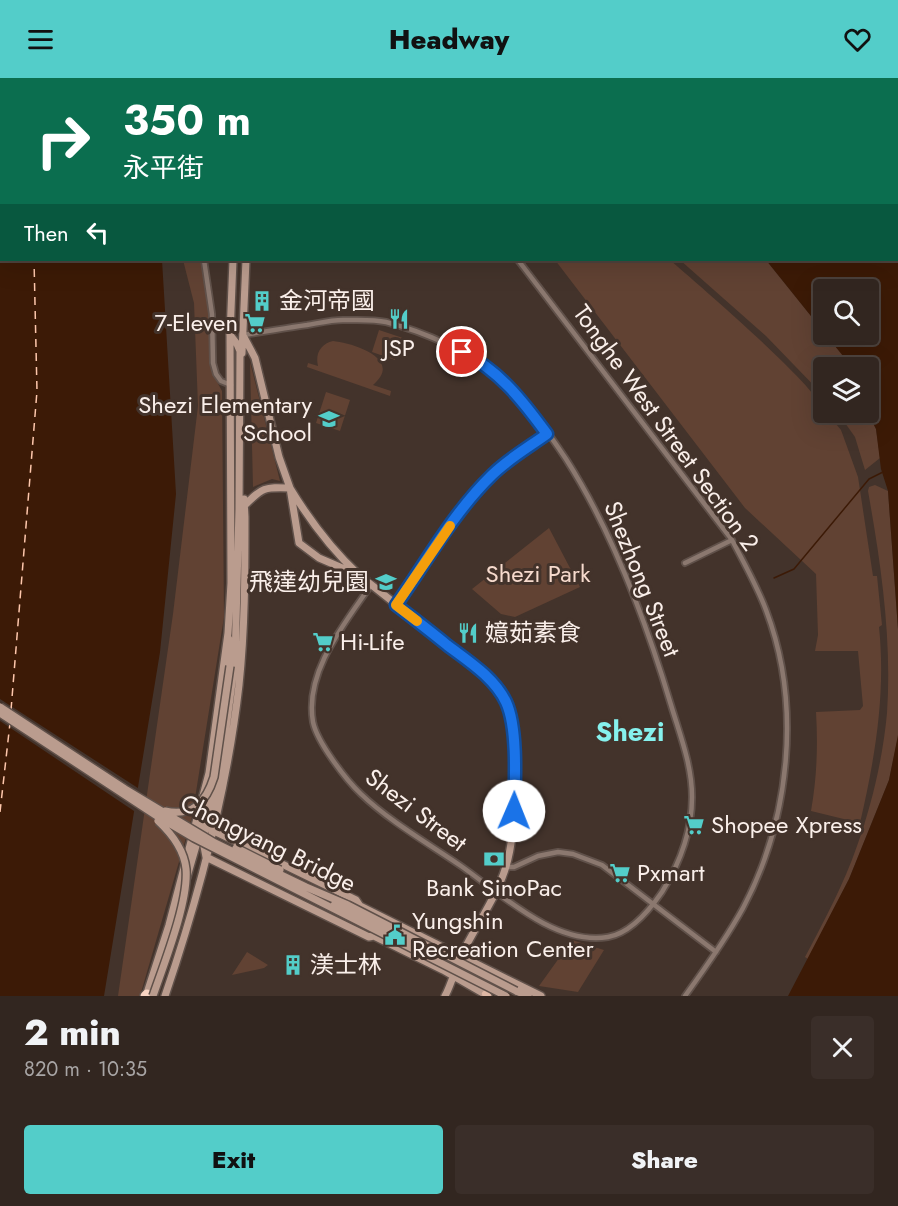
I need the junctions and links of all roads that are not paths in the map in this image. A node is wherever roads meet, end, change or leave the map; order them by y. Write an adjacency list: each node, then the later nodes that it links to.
1 (204, 261): 7 (street)
2 (233, 261): 5 (main road)
3 (246, 261): 6 (main road)
4 (519, 261): 11 (street, Tonghe West Street Section 2)
5 (230, 335): 6 (main road); 7 (main road); 24 (main road)
6 (242, 335): 8 (street, Shezhong Street); 9 (main road); 10 (main road)
7 (231, 385): 16 (main road)
8 (547, 434): 15 (street); 30 (street, Shezhong Street)
9 (290, 488): 10 (main road); 13 (main road); 13 (main road)
10 (244, 506): 22 (main road)
11 (732, 540): 12 (street); 36 (street, Tonghe West Street Section 2)
12 (684, 563)
13 (359, 575): 14 (main road)
14 (371, 585): 15 (main road); 29 (street, Shezi Street)
15 (396, 605): 28 (main road)
16 (228, 633): 19 (main road); 21 (main road, bridge)
17 (0, 707): 21 (main road, Chongyang Bridge, bridge)
18 (0, 713): 20 (main road, Chongyang Bridge, bridge)
19 (216, 733): 25 (main road); 27 (main road)
20 (123, 794): 23 (main road, Chongyang Bridge, bridge); 45 (main road, bridge)
21 (158, 810): 23 (main road, Chongyang Bridge, bridge)
22 (212, 830): 24 (main road); 31 (main road)
23 (196, 836): 31 (main road, bridge); 33 (main road, bridge); 37 (main road, Chongyang Bridge, bridge); 41 (main road, Chongyang Bridge, bridge)
24 (206, 842): 25 (main road); 26 (main road); 35 (main road, bridge)
25 (195, 854): 27 (main road); 32 (main road)
26 (206, 857): 33 (main road); 46 (main road)
27 (185, 860): 32 (main road)
28 (506, 867): 29 (main road); 30 (street)
29 (495, 893): 30 (street, Shezhong Street); 38 (main road)
30 (654, 904): 36 (street)
31 (356, 905): 34 (main road)
32 (169, 926): 45 (main road)
33 (374, 936): 39 (main road)
34 (426, 939): 38 (main road); 39 (main road)
35 (429, 951): 37 (main road, bridge); 41 (main road, bridge)
36 (716, 952): 52 (street, Tonghe West Street Section 2)
37 (444, 955): 43 (main road, Chongyang Bridge, bridge)
38 (461, 956): 40 (main road); 41 (main road)
39 (416, 957): 41 (main road)
40 (485, 968): 42 (main road); 51 (main road)
41 (452, 975): 42 (main road); 47 (main road); 48 (main road); 49 (main road, Chongyang Bridge, bridge)
42 (475, 988): 44 (main road)
43 (519, 994): 50 (main road, Chongyang Bridge)
44 (487, 995)
45 (148, 996)
46 (165, 996)
47 (439, 996)
48 (444, 996)
49 (506, 996)
50 (528, 996)
51 (541, 996)
52 (686, 996)

